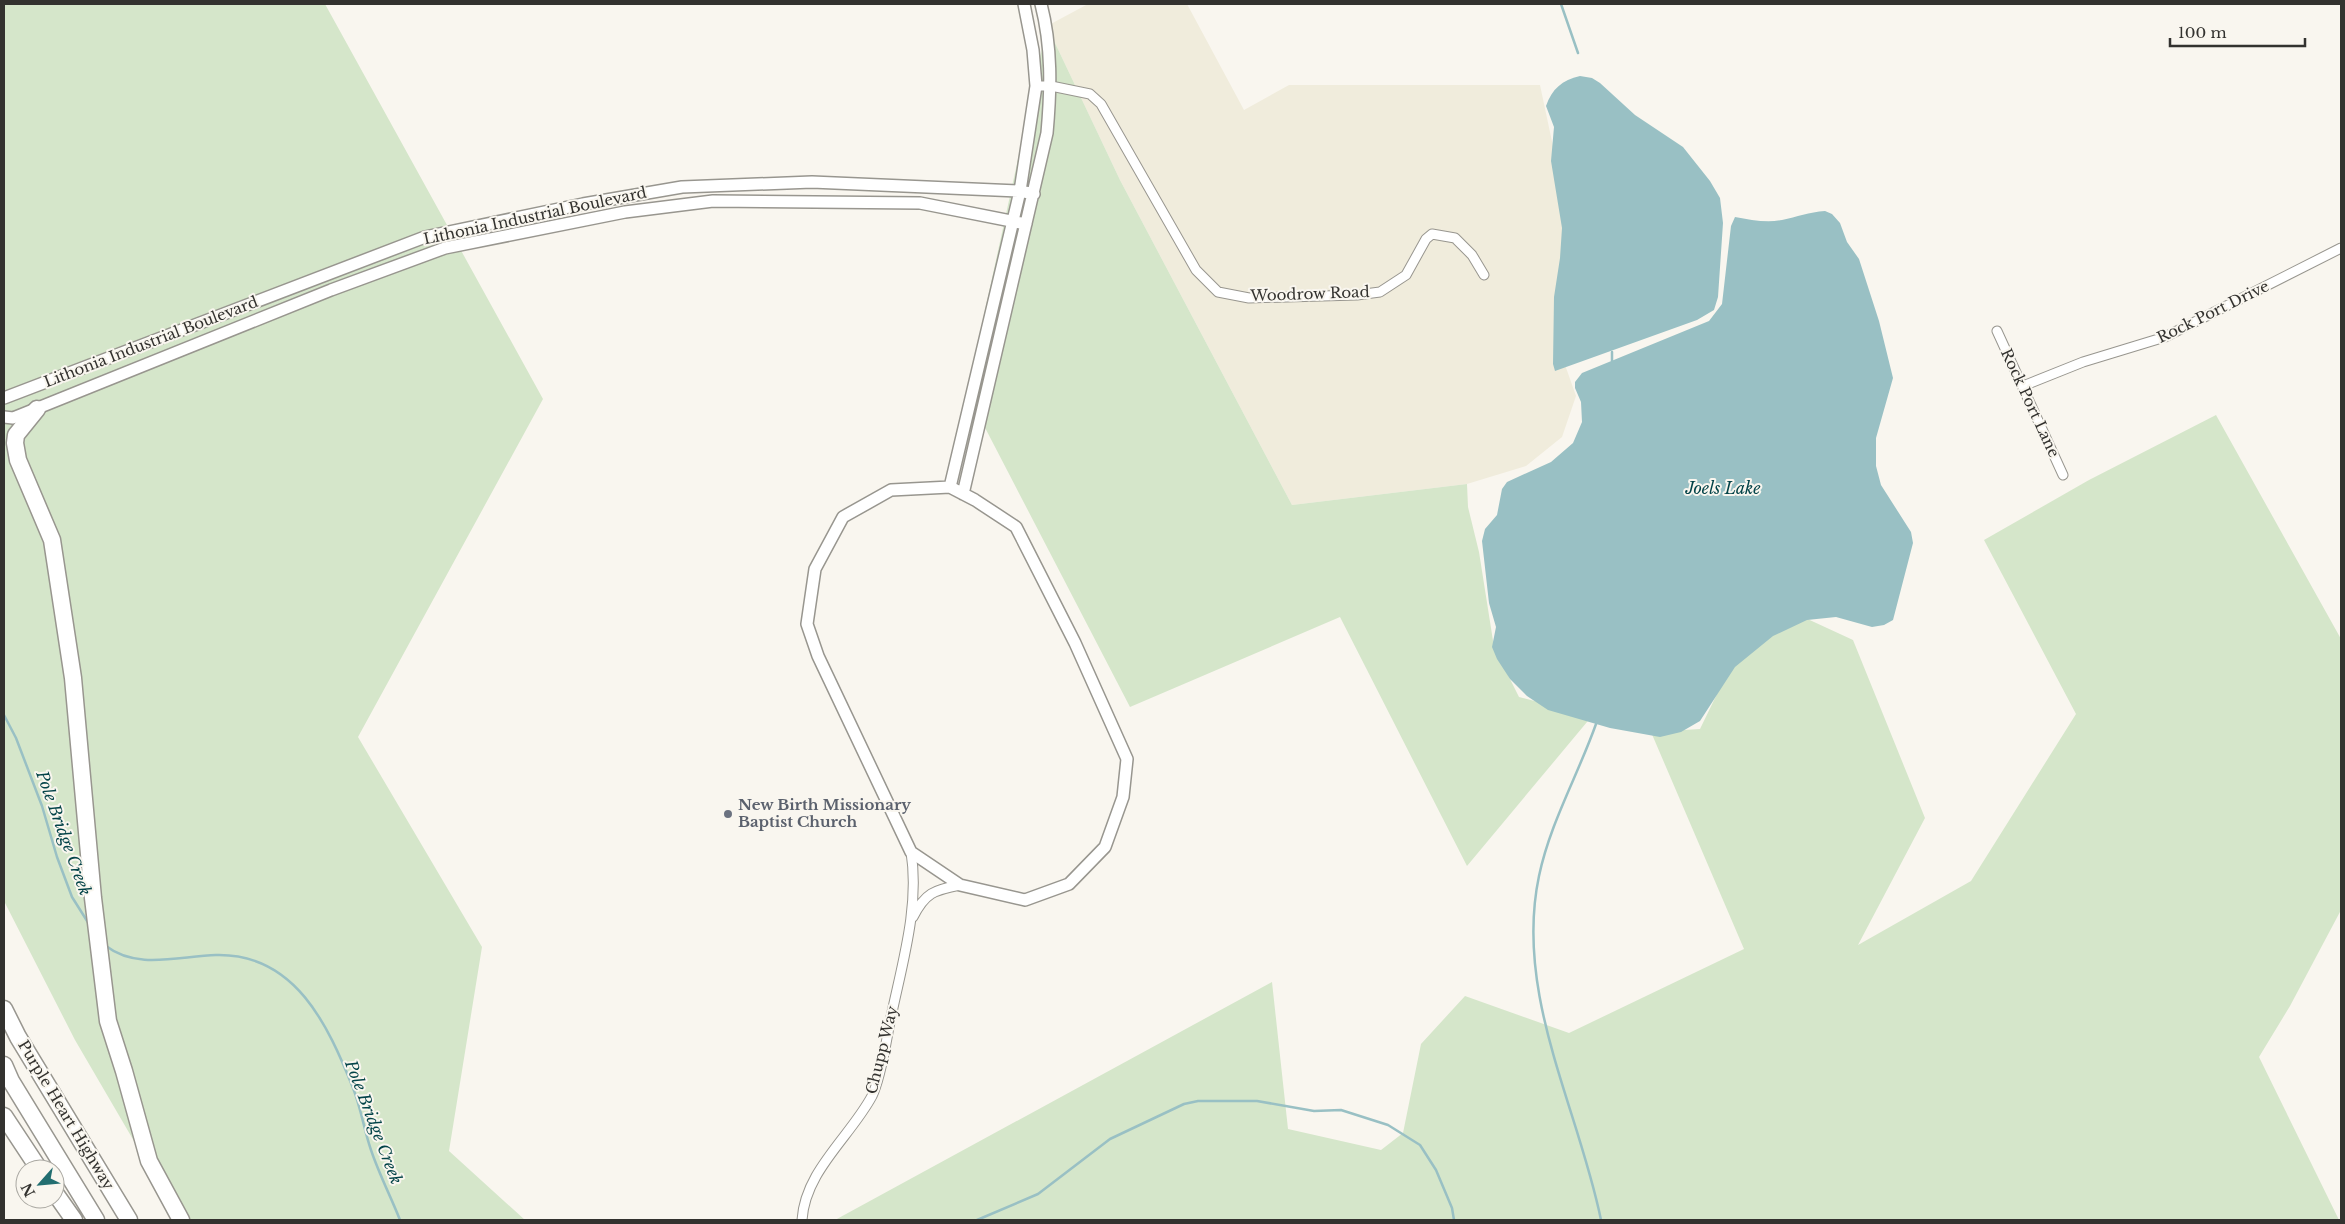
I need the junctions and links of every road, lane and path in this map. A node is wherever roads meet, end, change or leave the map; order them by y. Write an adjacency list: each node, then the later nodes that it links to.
1 (1024, 4): 3 (street)
2 (1041, 4): 4 (street)
3 (1036, 86): 4 (street, Woodrow Road); 5 (street)
4 (1051, 86): 6 (street); 10 (street, Woodrow Road)
5 (1020, 190): 6 (street, Lithonia Industrial Boulevard); 7 (street); 14 (street, Lithonia Industrial Boulevard)
6 (1034, 194): 8 (street)
7 (1013, 220): 8 (street, Lithonia Industrial Boulevard); 16 (street, Lithonia Industrial Boulevard); 20 (street)
8 (1026, 224): 21 (street)
9 (2341, 248): 12 (street, Rock Port Drive)
10 (1484, 275)
11 (1996, 331): 12 (street, Rock Port Lane)
12 (2023, 386): 19 (street, Rock Port Lane)
13 (4, 391): 14 (street)
14 (21, 391): 15 (street, Lithonia Industrial Boulevard)
15 (4, 398)
16 (37, 409): 17 (street, Lithonia Industrial Boulevard); 22 (highway)
17 (4, 417)
18 (4, 442): 22 (highway)
19 (2063, 475)
20 (950, 487): 21 (street); 23 (street)
21 (963, 494): 24 (street)
22 (56, 575): 34 (highway)
23 (911, 852): 24 (street); 25 (street)
24 (960, 885): 25 (street)
25 (910, 922): 35 (street, Chupp Way)
26 (4, 1009): 33 (highway, Purple Heart Highway)
27 (4, 1065): 32 (highway, Purple Heart Highway)
28 (4, 1116): 29 (highway)
29 (32, 1159)
30 (65, 1207): 31 (highway)
31 (74, 1220)
32 (96, 1220)
33 (129, 1220)
34 (180, 1220)
35 (802, 1220)

